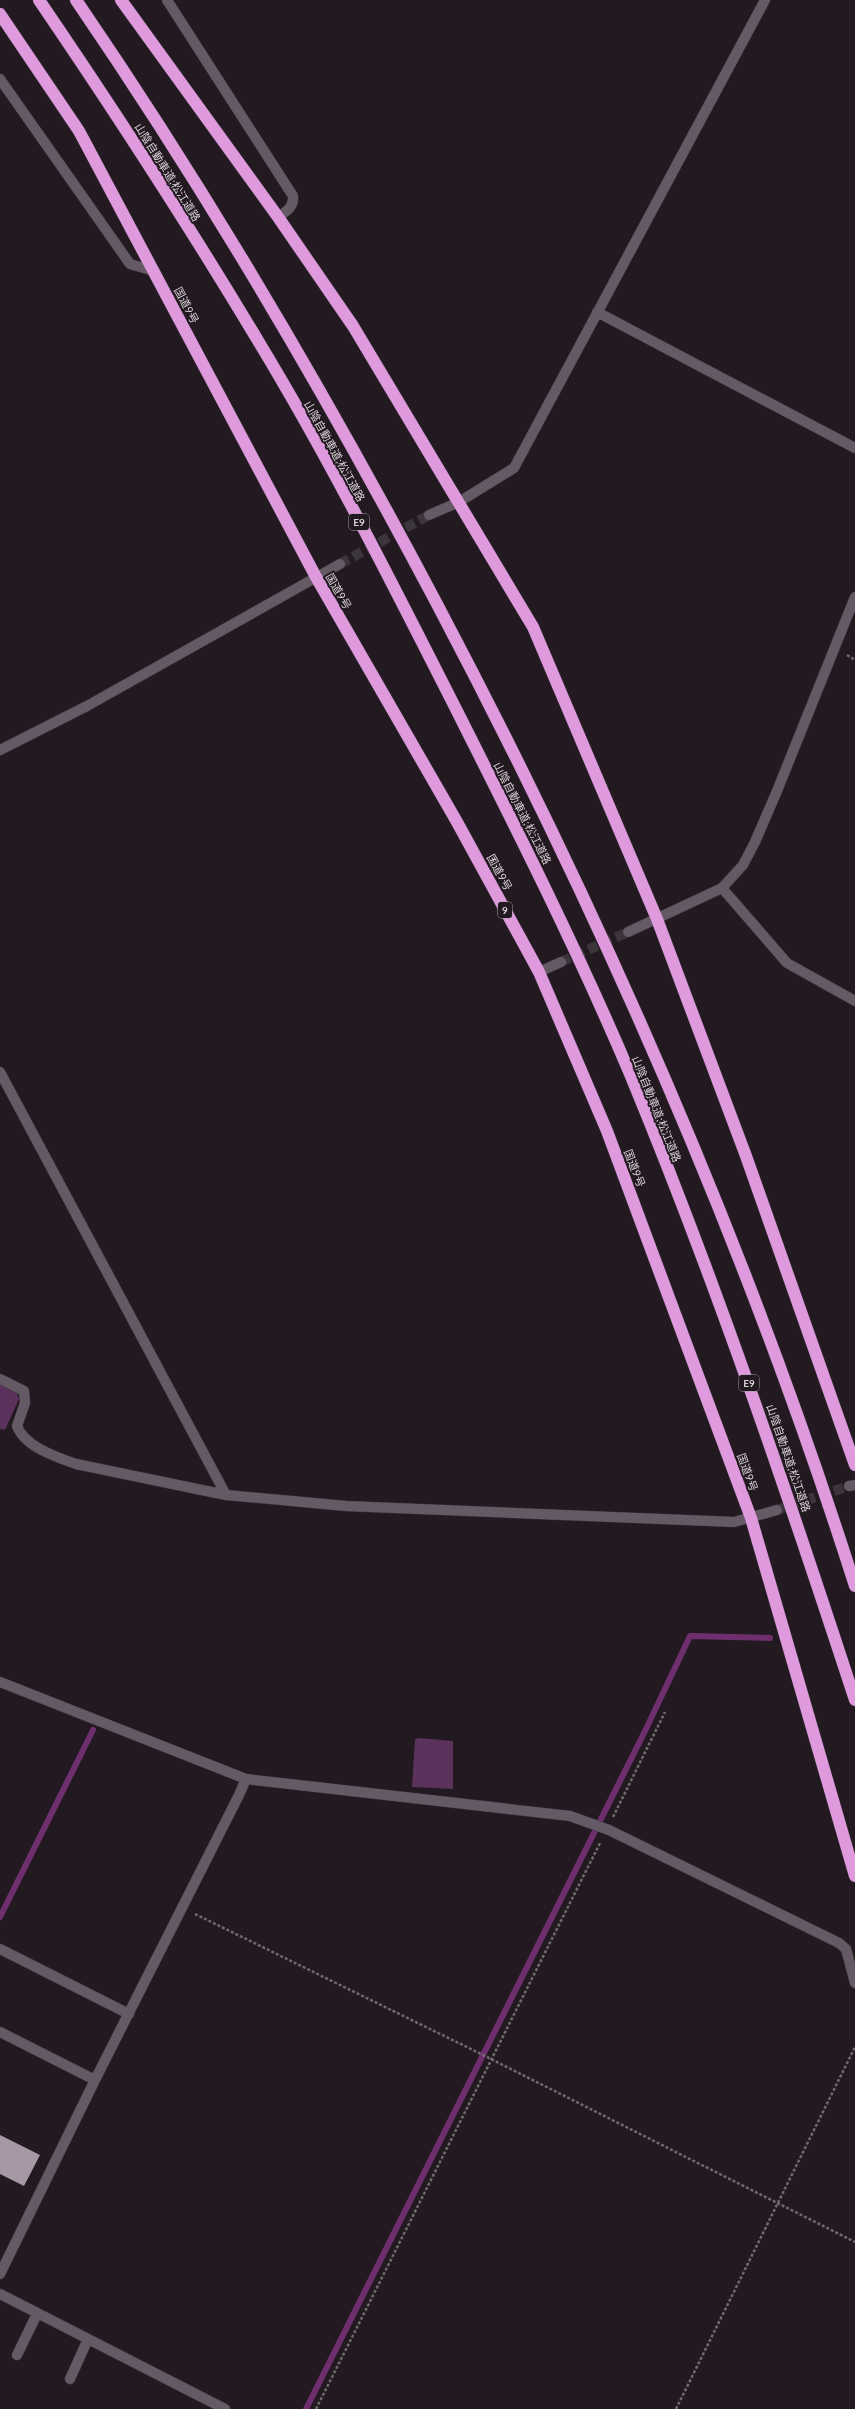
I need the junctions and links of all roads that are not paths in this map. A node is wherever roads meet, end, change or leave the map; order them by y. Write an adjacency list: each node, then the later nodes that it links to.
1 (38, 0): 32 (highway, 山陰自動車道;松江道路 / E9)
2 (76, 0): 30 (highway, 山陰自動車道;松江道路)
3 (121, 0): 8 (highway)
4 (166, 0): 8 (street)
5 (765, 0): 10 (street)
6 (0, 14): 9 (highway, 国道9号 / 9)
7 (0, 79): 9 (street)
8 (278, 217): 12 (highway)
9 (154, 271): 15 (highway, 国道9号 / 9)
10 (597, 312): 11 (street); 12 (street)
11 (855, 448)
12 (459, 502): 13 (street); 19 (highway)
13 (429, 515)
14 (340, 564): 15 (street)
15 (316, 577): 17 (street); 22 (highway, 国道9号 / 9)
16 (855, 597): 18 (street)
17 (0, 750)
18 (722, 888): 19 (street); 23 (street)
19 (657, 919): 20 (street); 26 (highway)
20 (628, 932)
21 (561, 962): 22 (street)
22 (539, 972): 29 (highway, 国道9号 / 9)
23 (855, 1001)
24 (0, 1072): 27 (street)
25 (0, 1379): 27 (street)
26 (855, 1465)
27 (226, 1495): 29 (street)
28 (777, 1510): 29 (street)
29 (751, 1518): 34 (highway, 国道9号 / 9)
30 (855, 1586)
31 (0, 1682): 33 (street)
32 (855, 1700)
33 (246, 1779): 36 (street); 37 (street)
34 (855, 1876)
35 (0, 1949): 37 (street)
36 (855, 1983)
37 (129, 2014): 39 (street)
38 (0, 2032): 39 (street)
39 (95, 2080): 40 (street)
40 (0, 2274)
41 (0, 2294): 42 (street)
42 (37, 2314): 43 (street); 44 (street)
43 (88, 2339): 45 (street); 46 (street)
44 (17, 2355)
45 (70, 2379)
46 (225, 2409)

